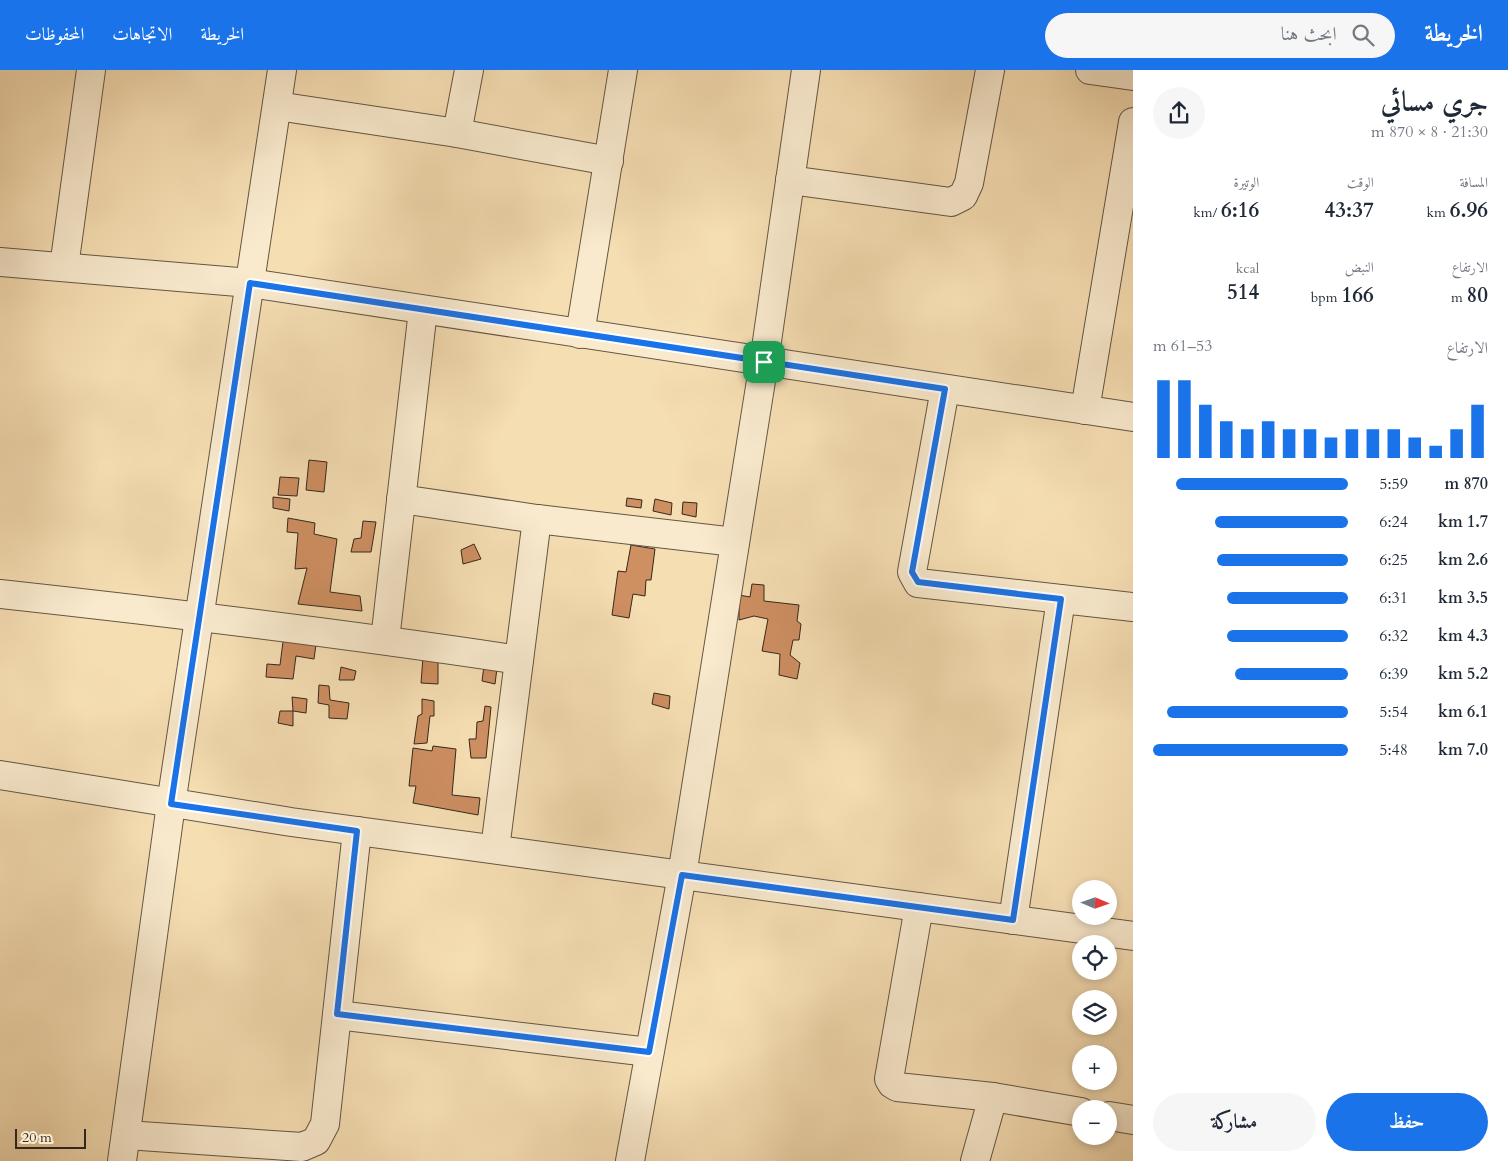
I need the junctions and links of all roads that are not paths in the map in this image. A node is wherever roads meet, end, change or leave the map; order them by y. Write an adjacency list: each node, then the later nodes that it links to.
1 (91, 70): 15 (street)
2 (282, 70): 9 (street)
3 (469, 70): 11 (street)
4 (623, 70): 12 (street)
5 (806, 70): 13 (street)
6 (990, 70): 13 (street)
7 (1090, 70): 8 (street)
8 (1133, 76)
9 (277, 106): 11 (street); 16 (street)
10 (1133, 122): 21 (street)
11 (458, 133): 12 (street)
12 (609, 161): 18 (street)
13 (790, 180): 19 (street)
14 (0, 262): 15 (street)
15 (64, 267): 16 (street)
16 (250, 283): 17 (street); 29 (street)
17 (423, 310): 18 (street); 23 (street)
18 (580, 334): 19 (street)
19 (764, 362): 20 (street); 25 (street)
20 (945, 389): 21 (street); 27 (street)
21 (1086, 410): 22 (street)
22 (1133, 417)
23 (401, 499): 24 (street); 30 (street)
24 (536, 519): 25 (street); 31 (street)
25 (735, 542): 36 (street)
26 (0, 594): 29 (street)
27 (1061, 599): 28 (street); 38 (street)
28 (1133, 607)
29 (200, 616): 30 (street); 33 (street)
30 (385, 640): 31 (street)
31 (519, 660): 35 (street)
32 (0, 775): 33 (street)
33 (171, 804): 34 (street); 46 (street)
34 (357, 831): 35 (street); 40 (street)
35 (495, 849): 36 (street)
36 (682, 875): 37 (street); 41 (street)
37 (919, 907): 38 (street); 42 (street)
38 (1013, 920): 39 (street)
39 (1133, 936)
40 (337, 1014): 41 (street); 46 (street)
41 (649, 1052): 47 (street)
42 (992, 1097): 43 (street); 48 (street)
43 (1072, 1110)
44 (1117, 1117): 45 (street)
45 (1133, 1120)
46 (124, 1148)
47 (630, 1161)
48 (975, 1161)

